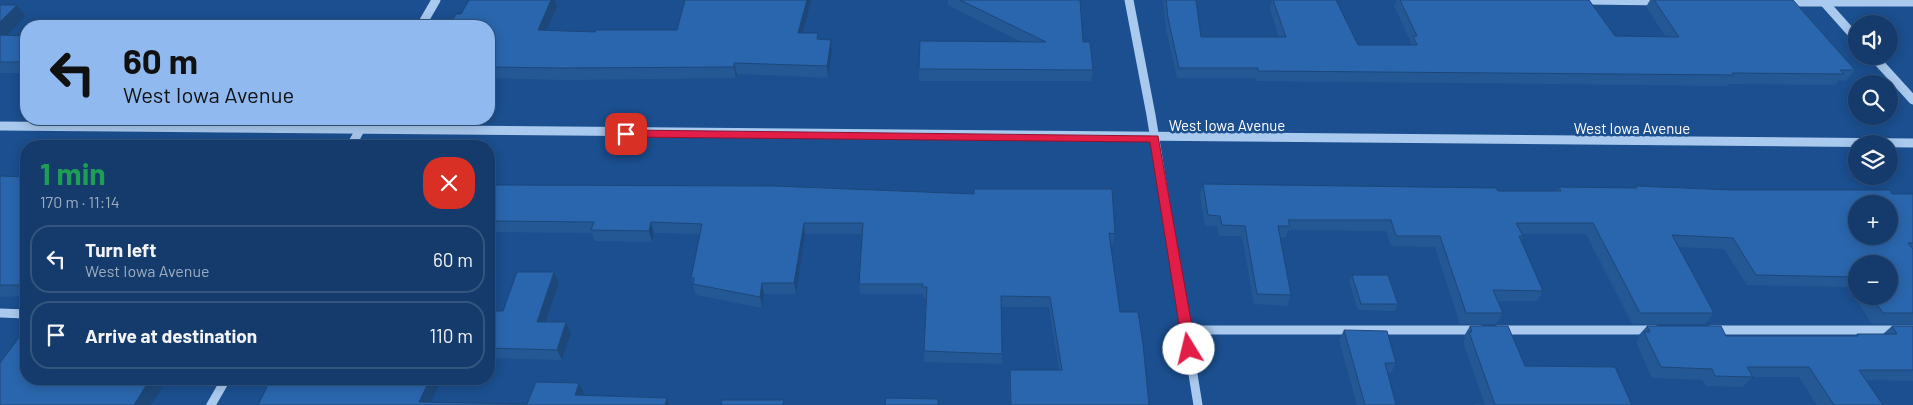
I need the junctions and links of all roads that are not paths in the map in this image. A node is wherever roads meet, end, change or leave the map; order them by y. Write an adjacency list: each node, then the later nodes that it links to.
1 (436, 0): 8 (street)
2 (1129, 0): 15 (street)
3 (1585, 0): 4 (street)
4 (1675, 1)
5 (1823, 1): 6 (street); 7 (street); 9 (street)
6 (1774, 2)
7 (1913, 2)
8 (424, 20)
9 (1848, 29)
10 (1881, 65): 11 (street)
11 (1913, 100)
12 (362, 125): 14 (street)
13 (0, 126): 14 (street, West Iowa Avenue)
14 (359, 131): 15 (street, West Iowa Avenue); 16 (street)
15 (1155, 138): 17 (street, West Iowa Avenue); 20 (street)
16 (354, 140)
17 (1913, 143)
18 (0, 313): 19 (street)
19 (20, 314)
20 (1186, 330): 21 (street); 26 (street)
21 (1664, 330)
22 (1704, 330): 23 (street)
23 (1913, 330)
24 (223, 385): 25 (street)
25 (211, 405)
26 (1198, 405)

